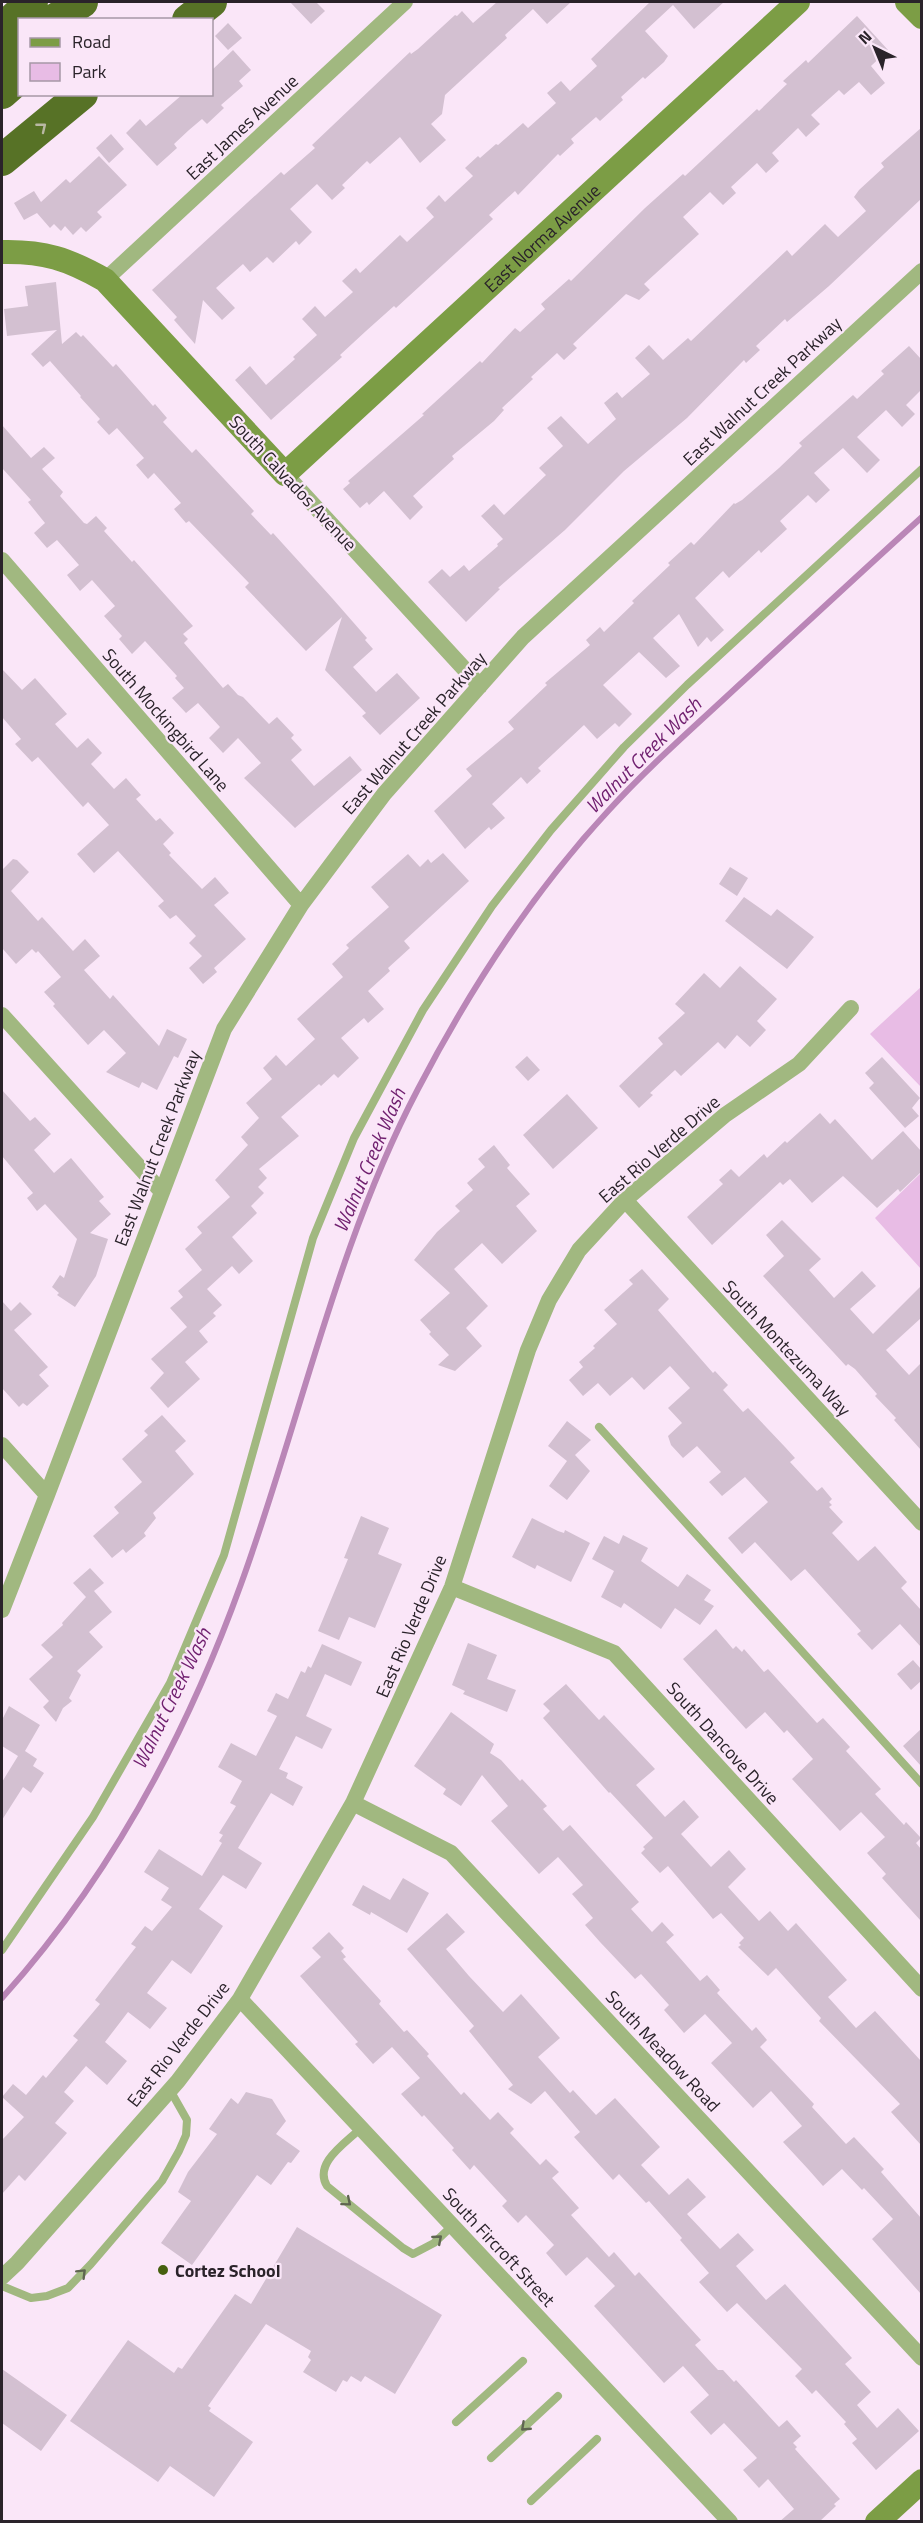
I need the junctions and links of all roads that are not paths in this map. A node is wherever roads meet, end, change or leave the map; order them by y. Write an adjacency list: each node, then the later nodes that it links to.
1 (32, 2): 14 (highway)
2 (82, 2): 10 (highway)
3 (101, 2): 11 (highway)
4 (189, 2): 12 (highway)
5 (211, 2): 13 (highway)
6 (405, 2): 23 (street, East James Avenue)
7 (798, 2): 25 (street, East Norma Avenue)
8 (907, 2): 9 (street)
9 (921, 17)
10 (57, 18)
11 (84, 18)
12 (171, 18)
13 (191, 18)
14 (2, 29)
15 (18, 53): 16 (highway)
16 (2, 67)
17 (18, 79): 18 (highway)
18 (2, 93)
19 (80, 96): 20 (highway, one-way to 19)
20 (2, 160)
21 (2, 252): 23 (street, South Calvados Avenue)
22 (921, 271): 27 (street, East Walnut Creek Parkway)
23 (105, 280): 25 (street, South Calvados Avenue)
24 (921, 469): 41 (lane)
25 (285, 474): 27 (street, South Calvados Avenue)
26 (2, 560): 28 (street, South Mockingbird Lane)
27 (480, 686): 28 (street, East Walnut Creek Parkway)
28 (301, 905): 31 (street, East Walnut Creek Parkway)
29 (851, 1008): 32 (street, East Rio Verde Drive)
30 (2, 1015): 31 (street)
31 (161, 1191): 35 (street, East Walnut Creek Parkway)
32 (625, 1200): 36 (street, South Montezuma Way); 37 (street, East Rio Verde Drive)
33 (599, 1427): 39 (lane)
34 (2, 1445): 35 (street)
35 (47, 1495): 38 (street, East Walnut Creek Parkway)
36 (921, 1523)
37 (452, 1587): 40 (street, East Rio Verde Drive); 42 (street, South Dancove Drive)
38 (2, 1610)
39 (921, 1784)
40 (352, 1803): 43 (street, East Rio Verde Drive); 49 (street, South Meadow Road)
41 (2, 1950)
42 (921, 1989)
43 (240, 1999): 44 (street, East Rio Verde Drive); 45 (street, South Fircroft Street)
44 (170, 2090): 47 (street, East Rio Verde Drive); 48 (lane, one-way to 44)
45 (360, 2128): 46 (street, South Fircroft Street); 46 (lane, one-way to 46)
46 (452, 2226): 57 (street, South Fircroft Street)
47 (2, 2277)
48 (2, 2286)
49 (921, 2358)
50 (524, 2361): 52 (lane)
51 (558, 2396): 54 (lane, one-way to 54)
52 (456, 2422)
53 (597, 2439): 56 (lane)
54 (491, 2458)
55 (921, 2481): 58 (street)
56 (531, 2501)
57 (730, 2522)
58 (877, 2522)

